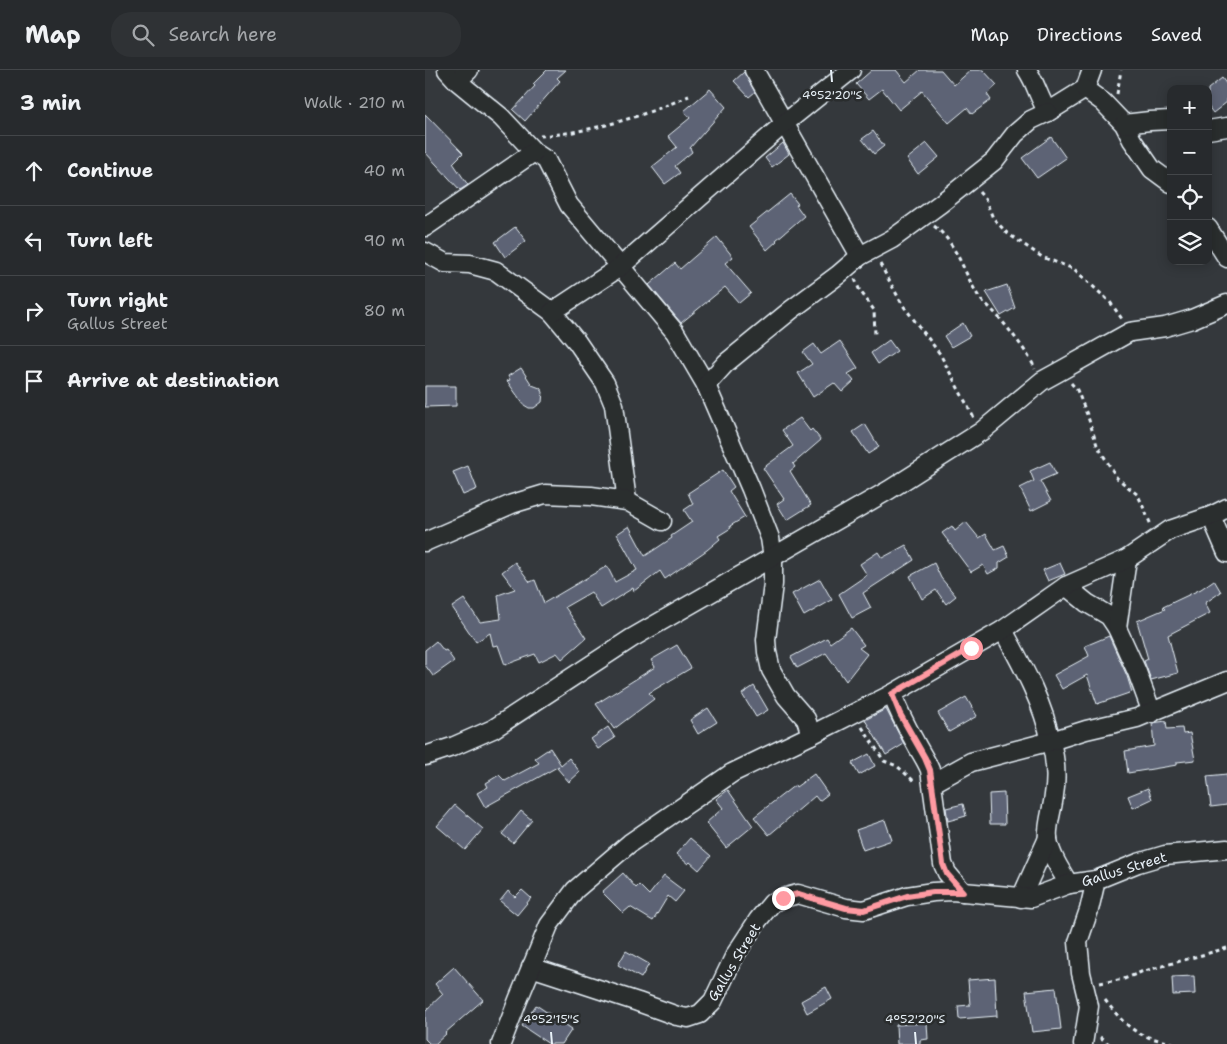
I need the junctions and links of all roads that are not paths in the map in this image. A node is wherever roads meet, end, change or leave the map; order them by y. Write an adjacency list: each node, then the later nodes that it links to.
1 (754, 70): 9 (street)
2 (851, 70): 9 (street)
3 (1027, 70): 7 (street)
4 (1092, 70): 6 (street)
5 (457, 74): 13 (street)
6 (1085, 89): 7 (street); 10 (street)
7 (1047, 112): 18 (street)
8 (1167, 120): 10 (street)
9 (785, 123): 18 (street); 20 (street)
10 (1124, 124): 14 (street)
11 (1227, 127): 12 (street)
12 (1212, 129)
13 (534, 152): 15 (street); 20 (street)
14 (1167, 180)
15 (425, 228)
16 (1212, 234): 19 (street)
17 (425, 252): 22 (street)
18 (861, 257): 23 (street)
19 (1227, 258)
20 (620, 267): 22 (street); 23 (street)
21 (1227, 304): 30 (street)
22 (552, 312): 24 (street)
23 (705, 385): 30 (street)
24 (627, 501): 27 (street); 28 (street)
25 (1227, 508): 26 (street)
26 (1211, 516): 29 (street); 31 (street)
27 (662, 521)
28 (425, 542)
29 (1227, 553)
30 (773, 558): 38 (street); 40 (street)
31 (1127, 559): 32 (street); 33 (street)
32 (1066, 586): 33 (street); 34 (street)
33 (1117, 628): 37 (street)
34 (1003, 630): 36 (street); 39 (street)
35 (1227, 681): 37 (street)
36 (892, 694): 38 (street); 41 (street)
37 (1152, 713): 39 (street)
38 (811, 735): 48 (street)
39 (1051, 741): 41 (street); 42 (street)
40 (425, 756)
41 (933, 784): 46 (street)
42 (1048, 838): 45 (street); 47 (street)
43 (1227, 849): 44 (street, Gallus Street)
44 (1096, 880): 45 (street, Gallus Street); 50 (street)
45 (1069, 884): 47 (street, Gallus Street)
46 (963, 892): 47 (street, Gallus Street); 48 (street, Gallus Street)
47 (1021, 898)
48 (531, 968): 49 (street)
49 (501, 1044)
50 (1083, 1044)

